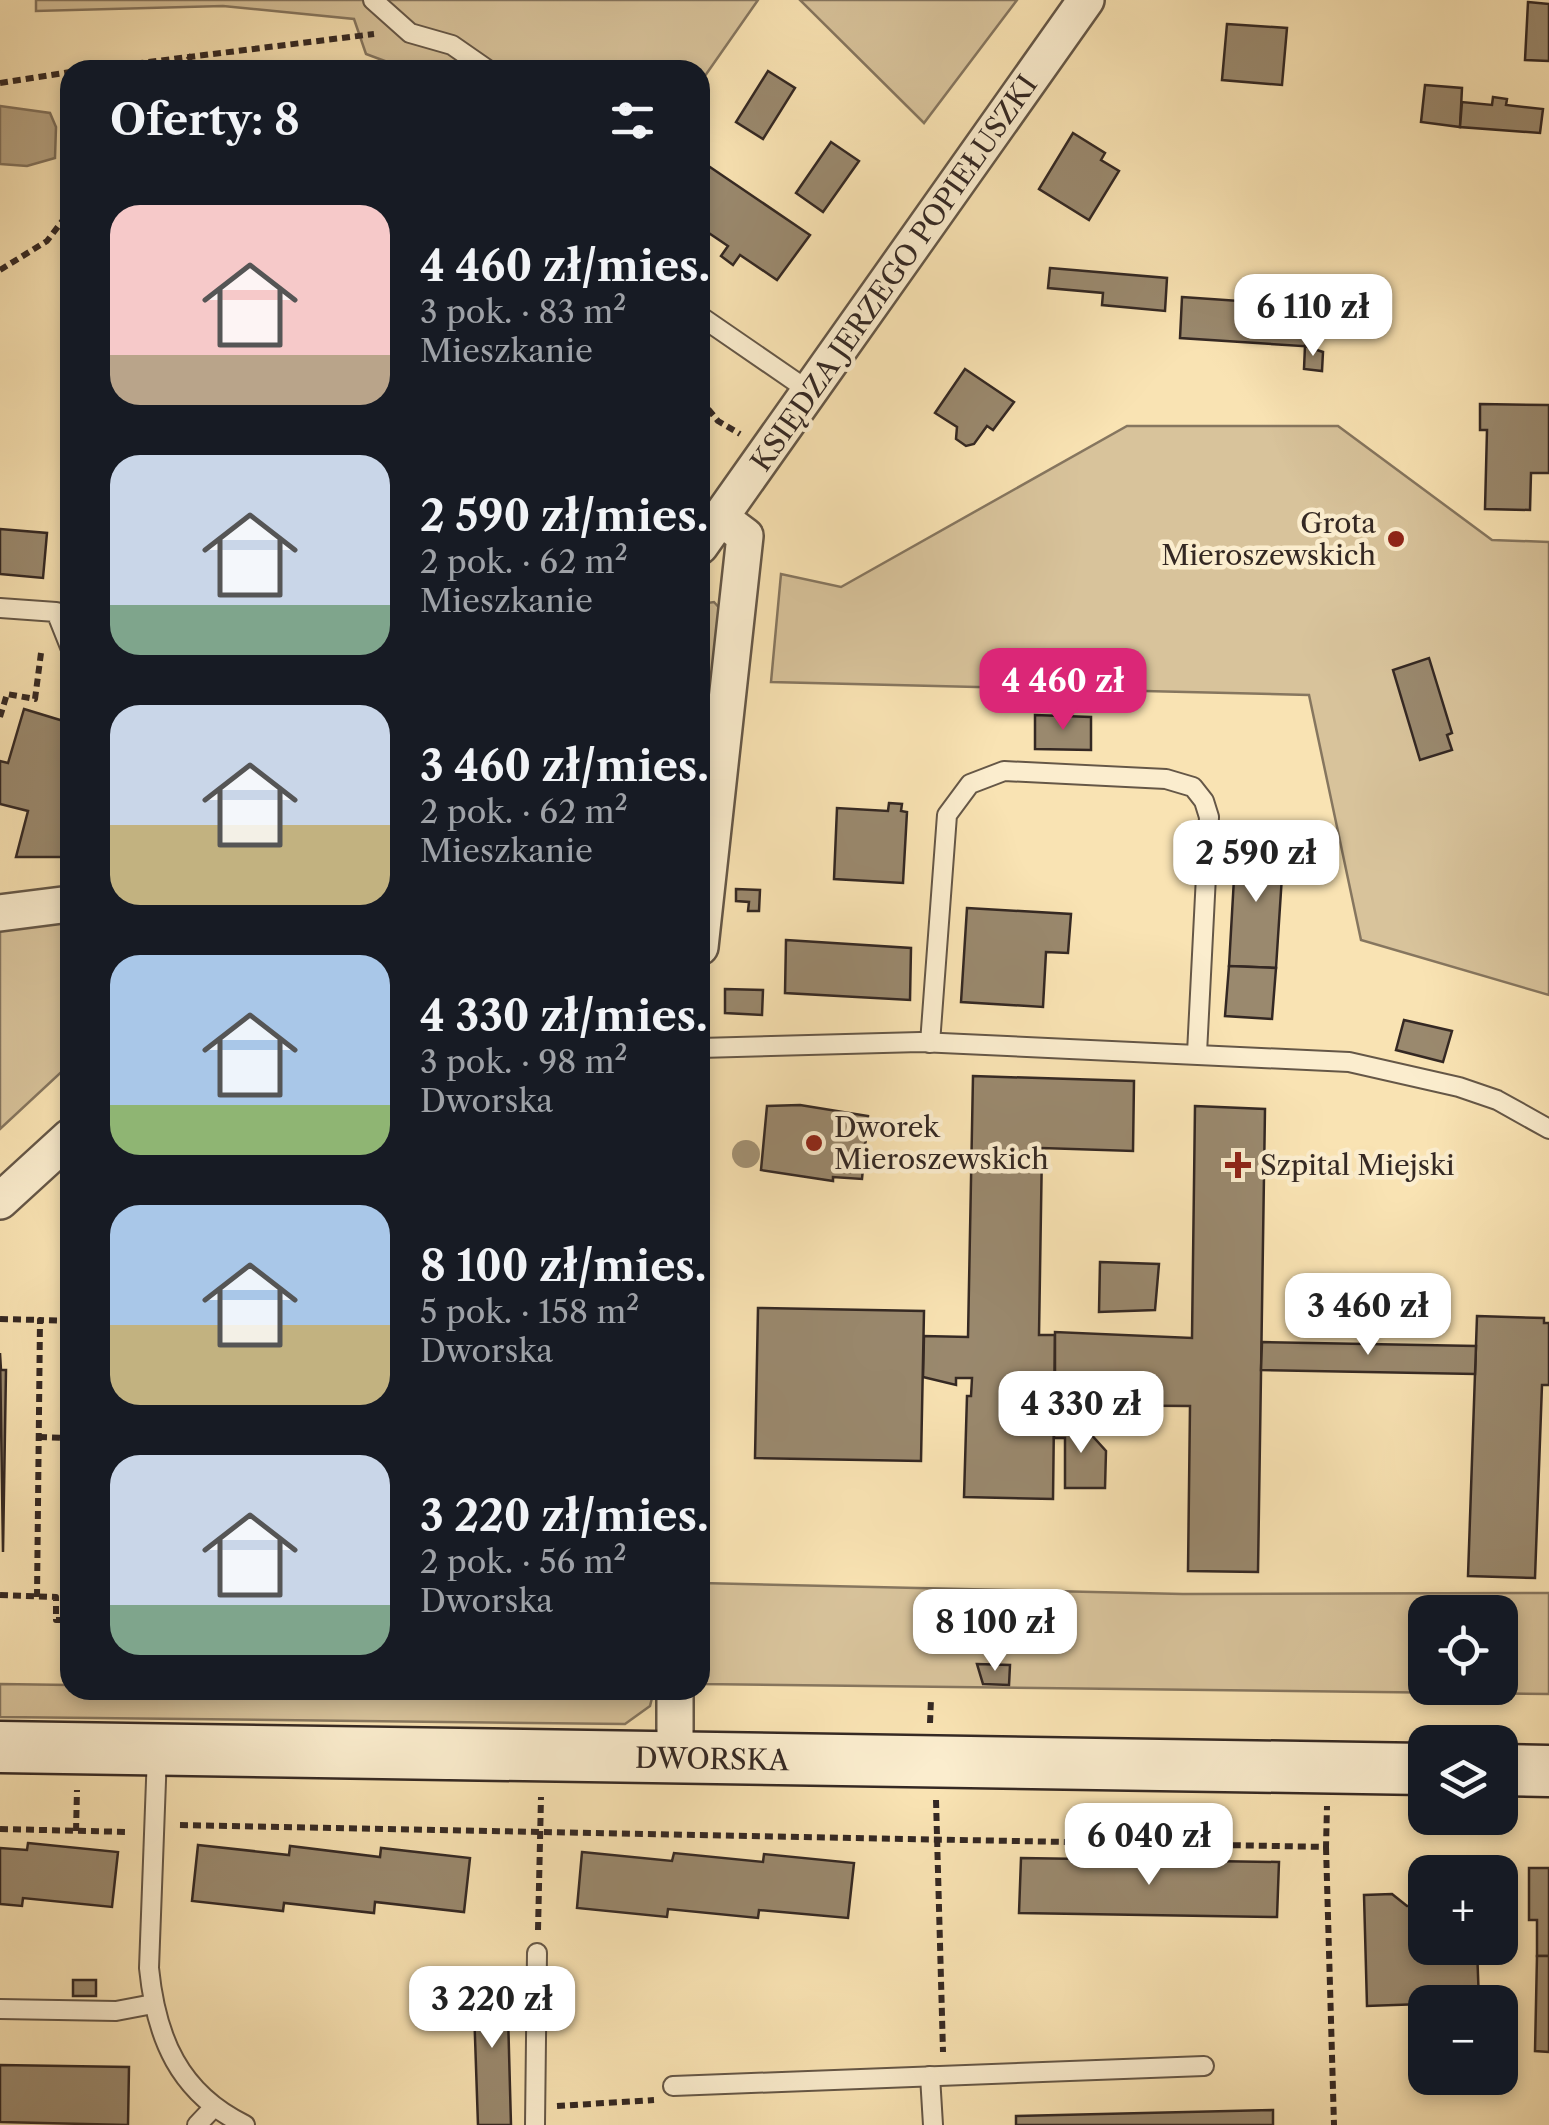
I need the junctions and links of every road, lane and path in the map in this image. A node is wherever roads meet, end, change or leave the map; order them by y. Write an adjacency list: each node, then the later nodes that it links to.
1 (374, 0): 3 (lane)
2 (1086, 0): 13 (street, KSIĘDZA JERZEGO POPIEŁUSZKI)
3 (410, 33): 4 (path); 7 (lane)
4 (193, 54): 5 (path); 6 (path)
5 (152, 60)
6 (188, 60)
7 (474, 60)
8 (60, 74): 9 (path)
9 (0, 83)
10 (60, 225): 11 (path)
11 (0, 270)
12 (710, 323): 13 (lane)
13 (809, 391): 14 (street, KSIĘDZA JERZEGO POPIEŁUSZKI)
14 (711, 532): 19 (street)
15 (0, 608): 16 (lane)
16 (37, 612): 17 (lane); 18 (path)
17 (60, 622)
18 (0, 717)
19 (710, 856)
20 (5, 903): 21 (street)
21 (60, 904)
22 (930, 1042): 23 (lane); 24 (lane); 24 (lane)
23 (710, 1048)
24 (1197, 1053): 25 (lane)
25 (1549, 1130)
26 (60, 1146): 27 (street)
27 (0, 1201)
28 (0, 1319): 29 (path)
29 (40, 1320): 30 (path); 31 (path)
30 (60, 1320)
31 (40, 1437): 32 (path); 34 (path)
32 (60, 1438)
33 (0, 1596): 34 (path)
34 (37, 1596): 35 (path)
35 (60, 1620)
36 (676, 1700): 39 (street)
37 (0, 1747): 38 (street, DWORSKA)
38 (157, 1748): 39 (street, DWORSKA); 48 (lane)
39 (675, 1758): 40 (street, DWORSKA)
40 (1408, 1769)
41 (1518, 1770): 42 (street)
42 (1549, 1771)
43 (541, 1786): 50 (path)
44 (936, 1794): 51 (path)
45 (77, 1798): 49 (path)
46 (1327, 1800): 52 (path)
47 (0, 1829): 49 (path)
48 (154, 1830): 49 (path); 50 (path); 54 (lane)
49 (76, 1831)
50 (540, 1834): 51 (path); 53 (path)
51 (937, 1840): 52 (path); 57 (path)
52 (1326, 1847): 64 (path)
53 (537, 1953): 60 (lane)
54 (153, 2004): 55 (lane); 59 (lane)
55 (0, 2010)
56 (1204, 2066): 57 (lane)
57 (937, 2076): 58 (lane); 63 (lane)
58 (673, 2086): 60 (path)
59 (214, 2107): 61 (lane); 62 (lane)
60 (536, 2116)
61 (197, 2125)
62 (245, 2125)
63 (933, 2125)
64 (1334, 2125)

